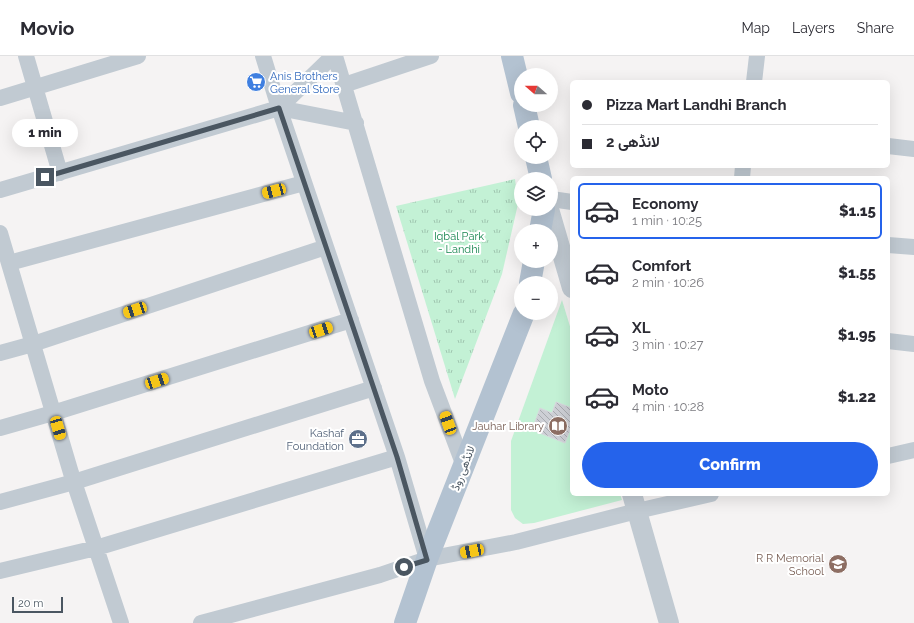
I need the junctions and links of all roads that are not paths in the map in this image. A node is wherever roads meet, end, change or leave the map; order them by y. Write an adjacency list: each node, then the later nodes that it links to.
1 (26, 56): 11 (street)
2 (138, 56): 11 (street)
3 (262, 56): 13 (street)
4 (334, 56): 10 (street); 13 (street)
5 (431, 56): 10 (street)
6 (512, 56): 8 (main road)
7 (757, 56): 9 (street)
8 (515, 68)
9 (754, 80)
10 (344, 85): 14 (street)
11 (35, 88): 12 (street); 17 (street)
12 (0, 98)
13 (279, 108): 14 (street); 17 (street); 18 (street)
14 (356, 123): 41 (street)
15 (890, 146): 16 (street)
16 (914, 149)
17 (60, 173): 19 (street)
18 (304, 183): 25 (street); 27 (street)
19 (0, 190)
20 (558, 200): 21 (street)
21 (570, 202)
22 (551, 216): 28 (street)
23 (0, 234): 27 (street)
24 (890, 244): 26 (street)
25 (326, 247): 29 (street); 32 (street)
26 (914, 247)
27 (7, 273): 32 (street)
28 (570, 281)
29 (350, 320): 35 (street); 36 (street)
30 (521, 320): 41 (main road, لانڈھی روڈ)
31 (890, 341): 33 (street)
32 (33, 344): 34 (street); 36 (street)
33 (914, 344)
34 (0, 353)
35 (374, 388): 40 (street); 42 (street)
36 (53, 413): 37 (street); 42 (street)
37 (0, 428)
38 (914, 450): 39 (street)
39 (890, 456)
40 (397, 457): 46 (street); 47 (street)
41 (464, 466): 47 (main road, لانڈھی روڈ)
42 (74, 482): 44 (street); 46 (street)
43 (697, 496): 45 (street)
44 (0, 502)
45 (634, 503): 47 (street); 52 (street)
46 (96, 548): 48 (street); 49 (street)
47 (427, 560): 50 (street); 51 (main road, لانڈھی روڈ)
48 (0, 571)
49 (122, 623)
50 (201, 623)
51 (405, 623)
52 (670, 623)

